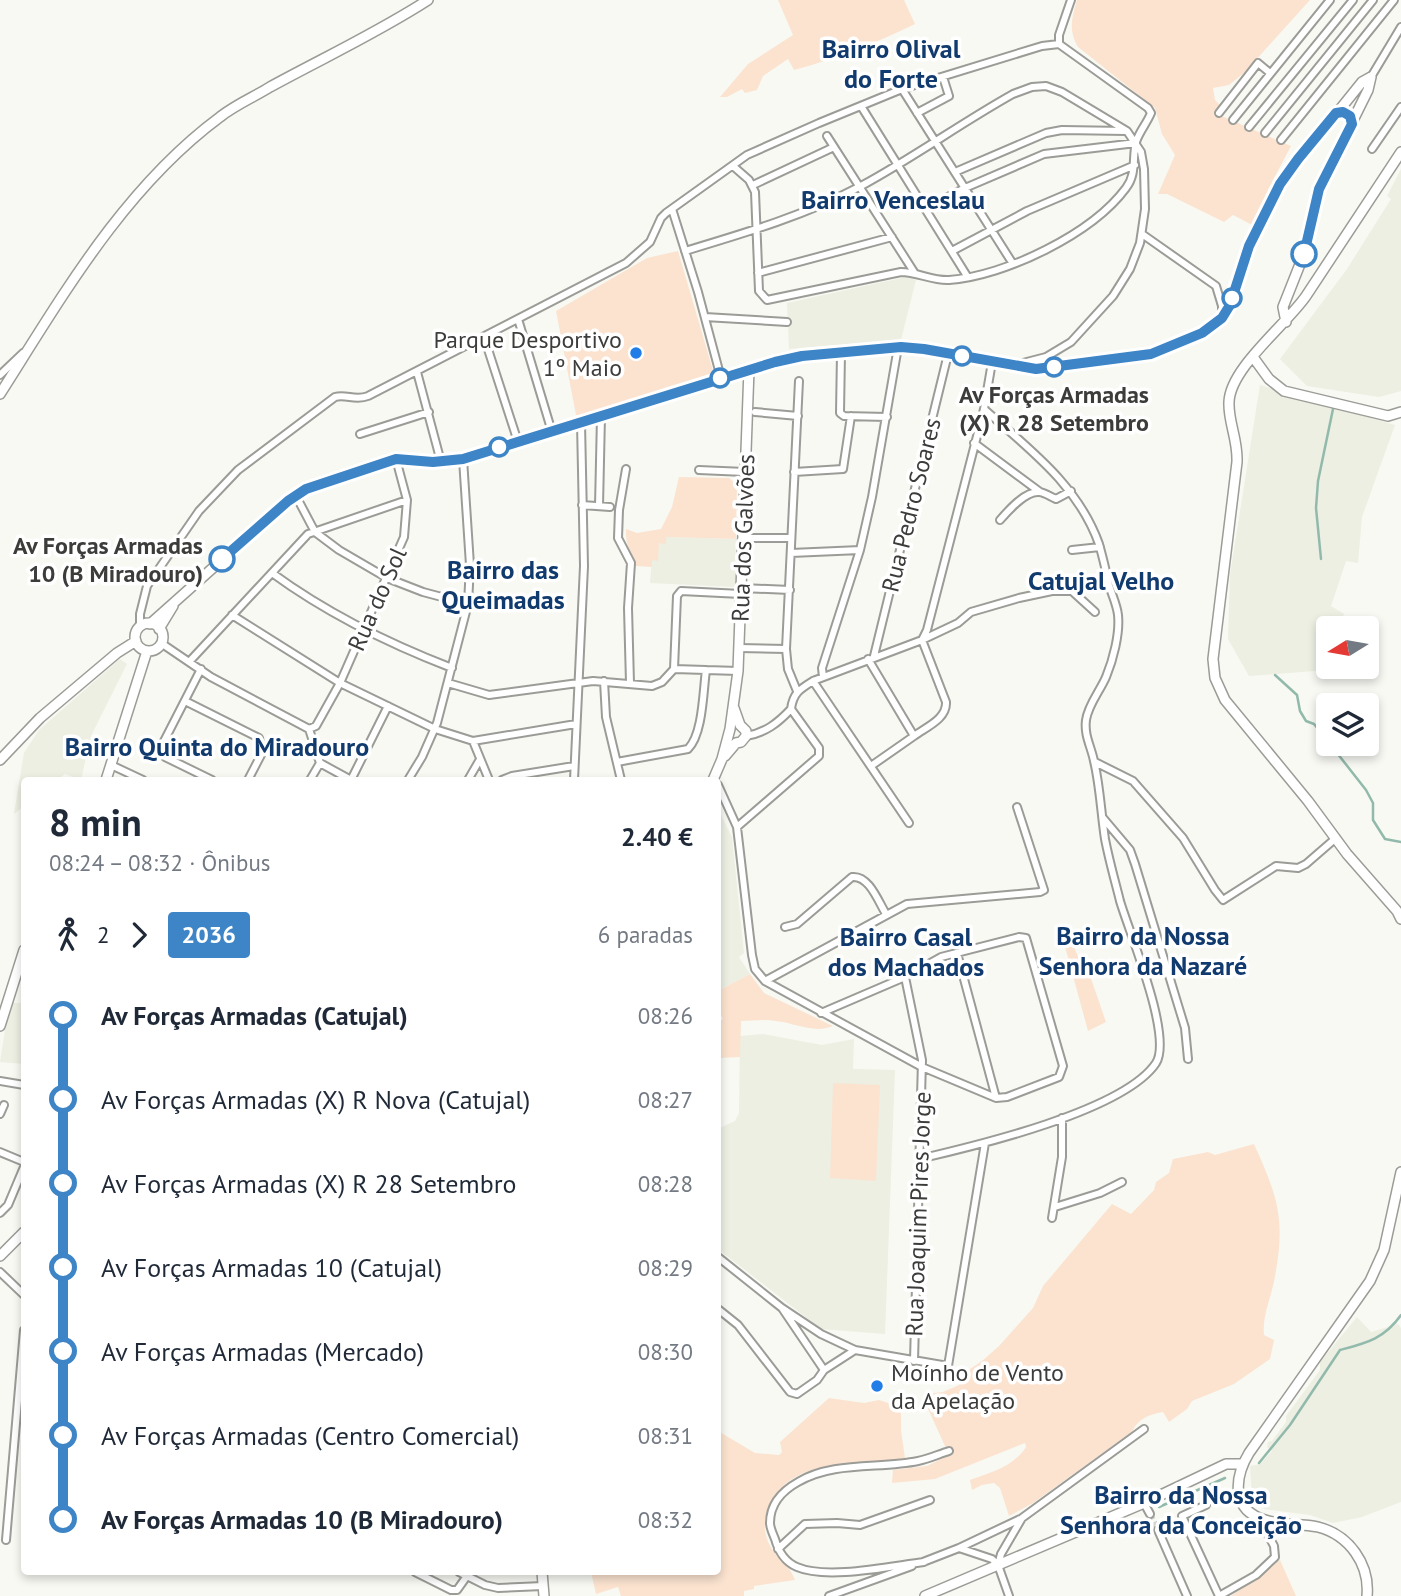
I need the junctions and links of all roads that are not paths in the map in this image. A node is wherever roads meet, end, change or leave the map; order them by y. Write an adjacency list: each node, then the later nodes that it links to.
1 (428, 0): 55 (street)
2 (1071, 0): 8 (street)
3 (1330, 0): 9 (street)
4 (1353, 0): 20 (street)
5 (1373, 0): 22 (street)
6 (1394, 0): 25 (street)
7 (1401, 27): 10 (street)
8 (1059, 44): 11 (street); 26 (street)
9 (1270, 73): 16 (street); 18 (street)
10 (1371, 76): 17 (street); 19 (street)
11 (943, 77): 12 (street); 15 (street)
12 (902, 89): 13 (street); 15 (street)
13 (861, 106): 30 (street); 32 (street)
14 (1401, 107): 28 (street)
15 (917, 113): 24 (street)
16 (1219, 113)
17 (1336, 113): 19 (street); 50 (street)
18 (1234, 120)
19 (1352, 124): 53 (street)
20 (1249, 127)
21 (1127, 131): 24 (street); 26 (street); 33 (street)
22 (1265, 133)
23 (827, 136): 27 (street)
24 (934, 140): 30 (street); 33 (street)
25 (1281, 140)
26 (1136, 143): 31 (street); 36 (street); 41 (street)
27 (834, 147): 34 (street); 35 (street)
28 (1372, 149)
29 (1401, 152): 53 (street)
30 (897, 164): 35 (street); 38 (street)
31 (1135, 165): 39 (street); 45 (street)
32 (733, 166): 34 (street); 37 (street)
33 (955, 172): 36 (street)
34 (753, 186): 40 (street)
35 (860, 186): 40 (street); 42 (street)
36 (965, 188): 38 (street); 39 (street)
37 (672, 209): 43 (street); 51 (street)
38 (925, 209): 44 (street)
39 (991, 228): 44 (street); 45 (street)
40 (757, 229): 43 (street); 47 (street)
41 (1142, 234): 50 (street); 61 (street)
42 (891, 237): 46 (street); 47 (street)
43 (685, 251): 49 (street)
44 (951, 251): 48 (street)
45 (1013, 264): 48 (street)
46 (914, 272): 47 (street); 48 (street)
47 (758, 273)
48 (967, 276)
49 (705, 317): 52 (street); 65 (street)
50 (1222, 318): 61 (street)
51 (518, 319): 54 (street); 77 (street)
52 (787, 322)
53 (1286, 322): 59 (street)
54 (484, 337): 63 (street); 79 (street)
55 (34, 341): 64 (street); 67 (street)
56 (898, 347): 57 (street); 58 (street); 75 (street)
57 (841, 353): 62 (street); 74 (street)
58 (948, 354): 60 (street); 118 (street, Rua Pedro Soares)
59 (1253, 357): 71 (street); 174 (street)
60 (992, 362): 61 (street); 68 (street)
61 (1014, 366)
62 (749, 369): 65 (street); 86 (street, Rua dos Galvões)
63 (416, 372): 69 (street); 110 (street)
64 (0, 375)
65 (721, 378): 72 (street)
66 (799, 381): 73 (street)
67 (0, 394)
68 (984, 409): 80 (street); 88 (street)
69 (429, 412): 78 (street); 83 (street)
70 (755, 412): 73 (street)
71 (1401, 412)
72 (601, 416): 76 (street); 93 (street)
73 (798, 416): 87 (street)
74 (851, 416): 75 (street); 87 (street)
75 (887, 418): 100 (street)
76 (581, 423): 77 (street); 92 (street)
77 (552, 432): 79 (street)
78 (359, 434)
79 (518, 442): 82 (street)
80 (974, 443): 89 (street); 112 (street)
81 (396, 459): 83 (street); 90 (street); 91 (street, Rua do Sol)
82 (463, 459): 83 (street); 107 (street)
83 (441, 462)
84 (626, 469): 131 (street)
85 (699, 470): 86 (street)
86 (745, 472): 97 (street, Rua dos Galvões)
87 (794, 472): 98 (street)
88 (1071, 491): 89 (street); 99 (street)
89 (1040, 492): 95 (street)
90 (296, 496): 96 (street); 110 (street)
91 (407, 500): 96 (street); 104 (street, Rua do Sol)
92 (582, 505): 93 (street); 128 (street)
93 (599, 506): 94 (street)
94 (610, 506)
95 (1000, 520)
96 (314, 532): 103 (street); 104 (street)
97 (743, 538): 98 (street); 106 (street, Rua dos Galvões)
98 (791, 538): 102 (street)
99 (1100, 547): 101 (street); 150 (street)
100 (860, 550): 102 (street); 125 (street)
101 (1072, 550)
102 (791, 554): 105 (street)
103 (272, 573): 109 (street); 111 (street)
104 (387, 578): 107 (street); 111 (street, Rua do Sol)
105 (790, 590): 106 (street); 116 (street)
106 (741, 591): 115 (street, Rua dos Galvões); 121 (street)
107 (468, 604): 120 (street)
108 (1095, 612): 112 (street)
109 (232, 615): 119 (street); 129 (street)
110 (150, 626): 113 (street); 114 (street)
111 (363, 630): 120 (street); 129 (street, Rua do Sol)
112 (922, 640): 118 (street); 143 (street)
113 (136, 641): 117 (street); 147 (street)
114 (161, 643): 117 (street); 119 (street)
115 (739, 648): 116 (street); 124 (street, Rua dos Galvões)
116 (786, 649): 132 (street)
117 (147, 651): 152 (street)
118 (871, 658): 125 (street); 143 (street)
119 (190, 662): 122 (street)
120 (452, 668): 130 (street)
121 (674, 668): 123 (street); 131 (street)
122 (201, 669): 133 (street); 139 (street)
123 (706, 670): 124 (street); 149 (street)
124 (738, 671): 135 (street, Rua dos Galvões)
125 (822, 677): 127 (street)
126 (604, 681): 128 (street); 131 (street); 149 (street)
127 (813, 681): 132 (street); 154 (street)
128 (578, 682): 130 (street); 137 (street)
129 (340, 683): 134 (street); 139 (street, Rua do Sol)
130 (448, 683): 140 (street)
131 (630, 683)
132 (797, 691): 136 (street)
133 (185, 701): 157 (street); 158 (street)
134 (388, 706): 140 (street); 161 (street)
135 (734, 706): 138 (street, Rua dos Galvões); 141 (street, Rua dos Galvões)
136 (791, 709): 142 (street); 173 (street)
137 (576, 724): 144 (street); 153 (street)
138 (740, 725): 141 (street); 142 (street)
139 (309, 729): 151 (street)
140 (435, 729): 144 (street); 162 (street)
141 (729, 731): 145 (street); 146 (street, Rua dos Galvões)
142 (746, 736): 145 (street)
143 (914, 736): 154 (street)
144 (473, 741): 148 (street)
145 (736, 743): 146 (street)
146 (722, 759): 168 (street, Rua dos Galvões)
147 (0, 760)
148 (479, 761): 163 (street); 164 (street)
149 (617, 762): 167 (street)
150 (1094, 762): 171 (street); 174 (street)
151 (320, 763): 159 (street); 160 (street)
152 (111, 765): 155 (street); 156 (street)
153 (575, 766): 165 (street); 166 (street)
154 (871, 766): 172 (street)
155 (107, 777)
156 (137, 777)
157 (206, 777)
158 (250, 777)
159 (312, 777)
160 (346, 777)
161 (352, 777)
162 (410, 777)
163 (470, 777)
164 (487, 777)
165 (510, 777)
166 (574, 777)
167 (620, 777)
168 (716, 777)
169 (721, 794): 173 (street)
170 (1017, 807): 175 (street)
171 (1103, 818): 184 (street); 191 (street)
172 (909, 823)
173 (737, 827): 181 (street)
174 (1336, 838): 176 (street)
175 (886, 914): 177 (street); 181 (street)
176 (1401, 919)
177 (785, 927)
178 (957, 953): 180 (street); 188 (street); 188 (street)
179 (21, 970): 183 (street)
180 (905, 977): 182 (street); 185 (street)
181 (765, 981): 182 (street, Rua Joaquim Pires Jorge)
182 (821, 1013): 185 (street, Rua Joaquim Pires Jorge)
183 (0, 1026)
184 (1188, 1059)
185 (922, 1067): 188 (street, Rua Joaquim Pires Jorge); 194 (street, Rua Joaquim Pires Jorge)
186 (0, 1081): 187 (street)
187 (21, 1084)
188 (996, 1098)
189 (4, 1105): 190 (street)
190 (0, 1114)
191 (1062, 1118): 192 (street); 200 (street)
192 (985, 1143): 194 (street); 211 (street)
193 (0, 1152): 195 (street)
194 (919, 1159): 211 (street, Rua Joaquim Pires Jorge)
195 (21, 1162)
196 (21, 1172): 201 (street)
197 (1401, 1172): 199 (street)
198 (1122, 1182): 200 (street)
199 (1398, 1205): 216 (street)
200 (1055, 1207): 202 (street)
201 (0, 1213)
202 (1052, 1218)
203 (21, 1237): 204 (street)
204 (0, 1256)
205 (721, 1259): 208 (street)
206 (0, 1272): 207 (street)
207 (21, 1292)
208 (782, 1308): 210 (street); 213 (street)
209 (721, 1311): 213 (street)
210 (855, 1350): 211 (street); 213 (street)
211 (914, 1361)
212 (21, 1368): 220 (street)
213 (824, 1370)
214 (1144, 1429): 223 (street)
215 (948, 1451): 228 (street)
216 (1240, 1468): 219 (street); 224 (street)
217 (930, 1500): 228 (street)
218 (0, 1503): 220 (street)
219 (1144, 1503): 222 (street); 230 (street)
220 (10, 1505): 226 (street)
221 (1206, 1505): 239 (street)
222 (1150, 1514)
223 (1022, 1518): 227 (street); 230 (street)
224 (1259, 1518): 239 (street); 240 (street)
225 (1158, 1530): 238 (street)
226 (6, 1540)
227 (959, 1548): 229 (street); 230 (street)
228 (778, 1549): 229 (street)
229 (924, 1562): 235 (street)
230 (998, 1565): 236 (street); 237 (street)
231 (421, 1575): 232 (street)
232 (467, 1576): 234 (street)
233 (543, 1591): 234 (street)
234 (498, 1592)
235 (829, 1596)
236 (925, 1596)
237 (1009, 1596)
238 (1187, 1596)
239 (1219, 1596)
240 (1367, 1596)

